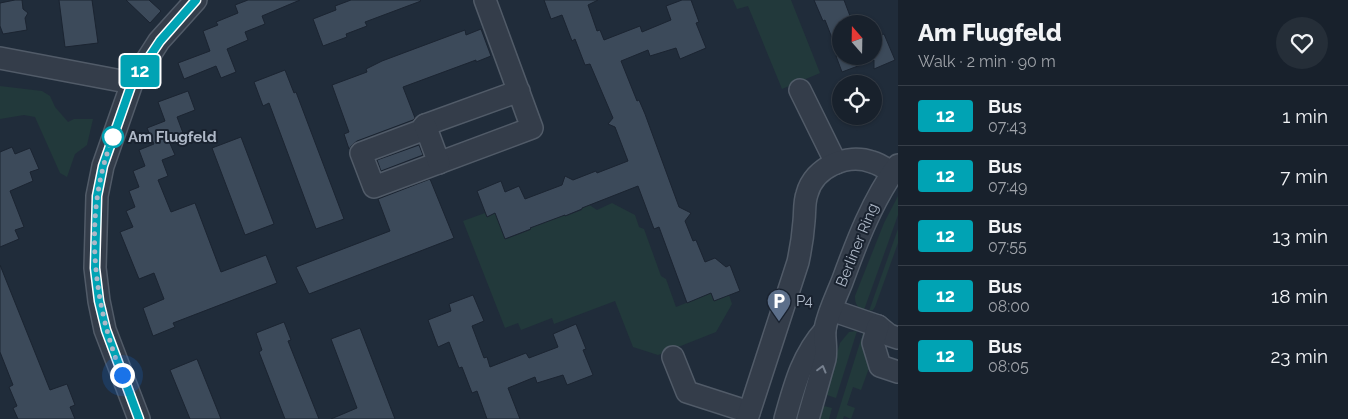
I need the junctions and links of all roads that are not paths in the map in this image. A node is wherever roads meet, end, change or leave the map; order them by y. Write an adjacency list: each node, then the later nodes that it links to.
1 (196, 0): 4 (street)
2 (485, 0): 6 (street)
3 (0, 58): 4 (street)
4 (132, 83): 17 (street)
5 (800, 90): 9 (street)
6 (519, 91): 7 (street); 8 (street)
7 (425, 125): 8 (street); 8 (street)
8 (439, 162)
9 (836, 163): 10 (street); 16 (street)
10 (895, 169): 11 (street, Berliner Ring)
11 (828, 320): 12 (street); 18 (street, Berliner Ring); 19 (street, Berliner Ring, one-way to 11)
12 (888, 326): 13 (street); 15 (street)
13 (898, 338)
14 (673, 356): 16 (street)
15 (898, 372)
16 (748, 416)
17 (139, 419)
18 (785, 419)
19 (808, 419)

